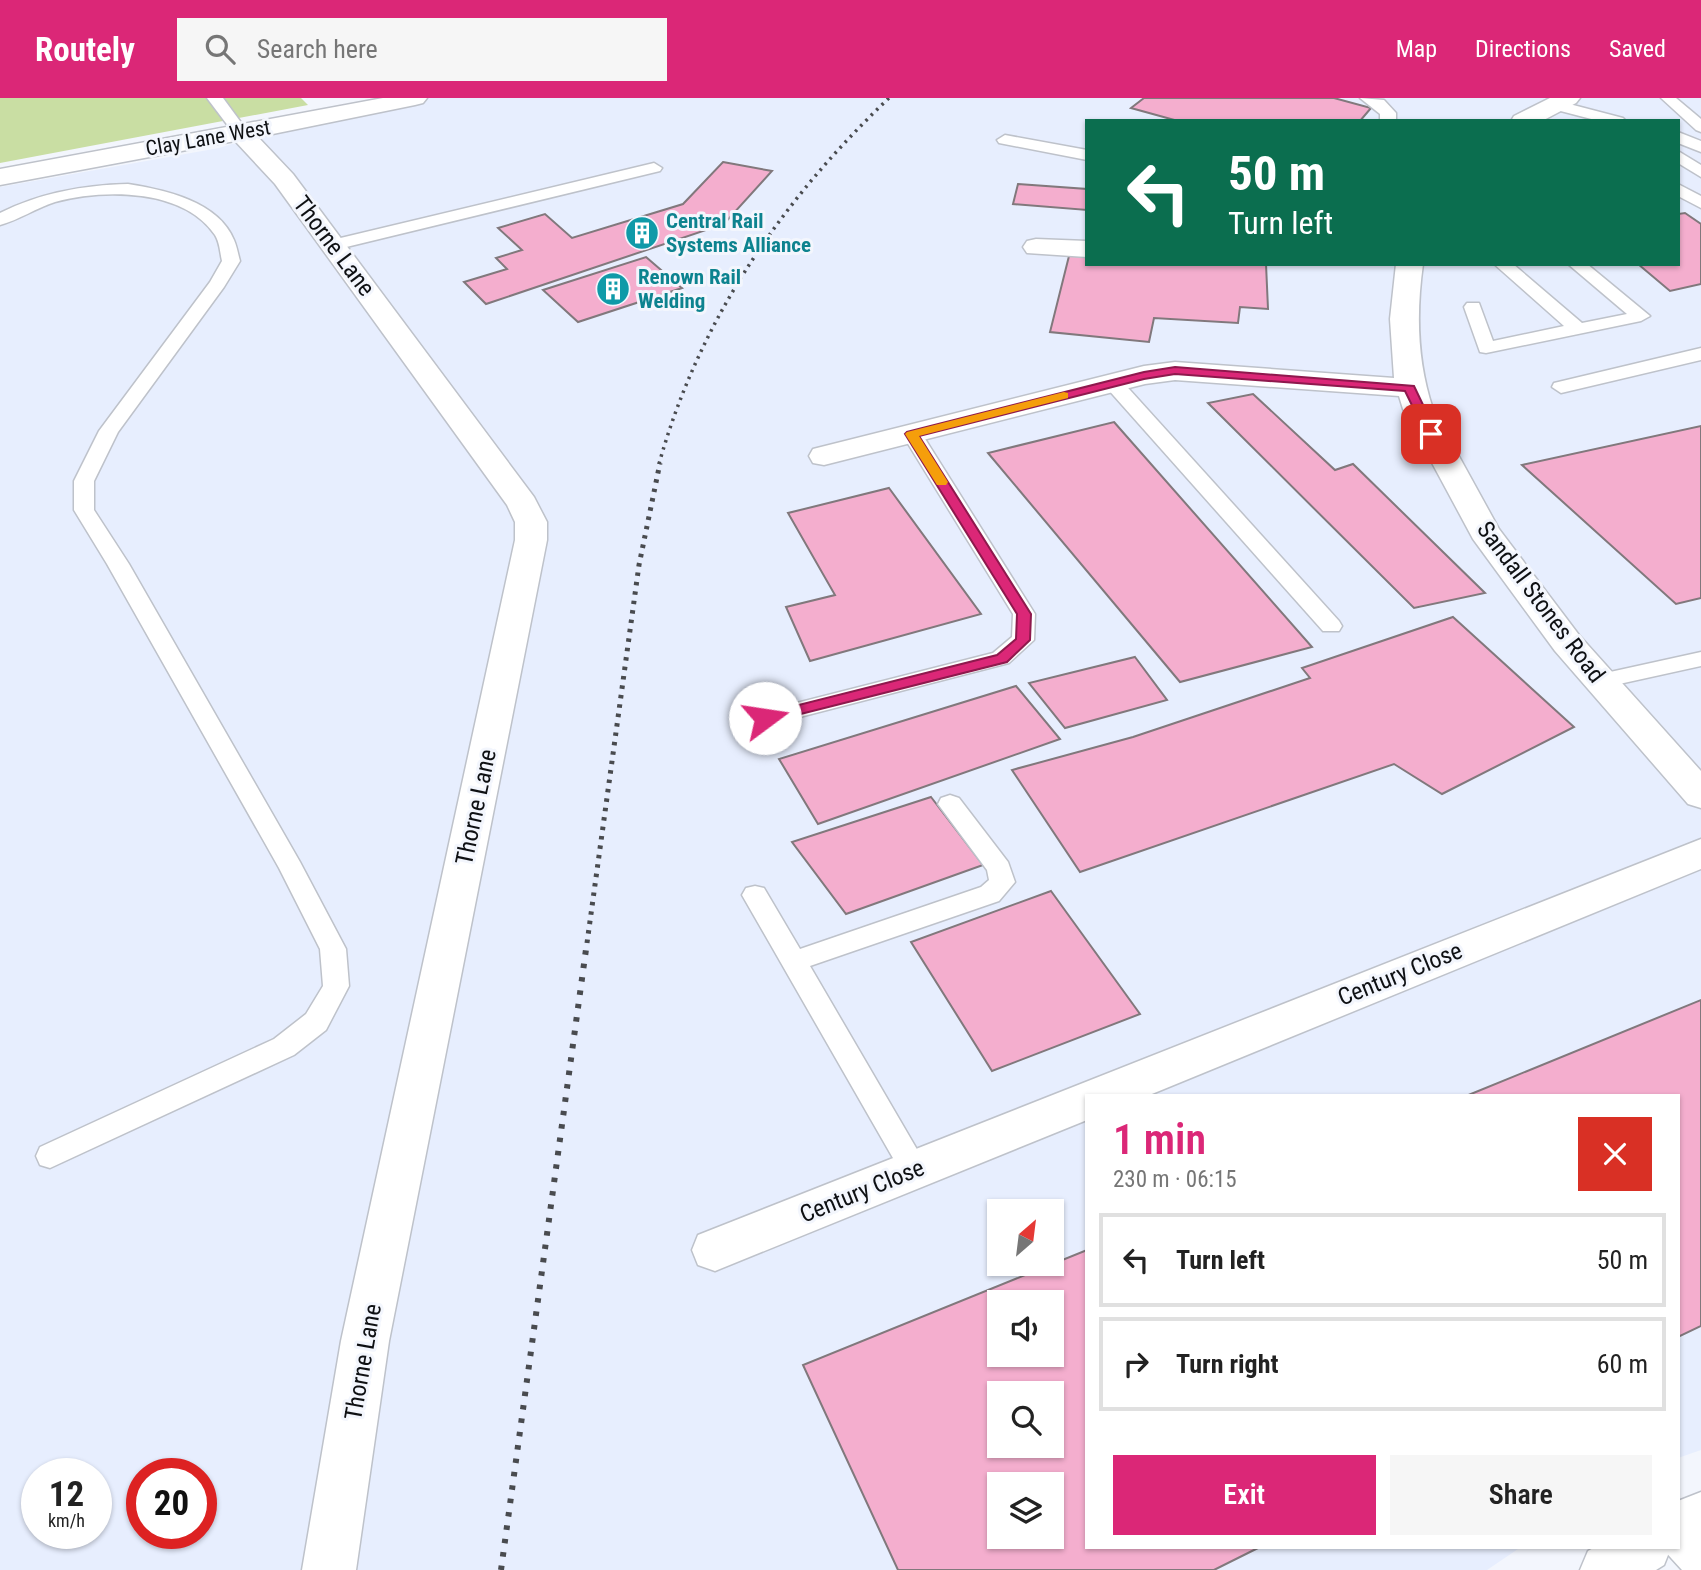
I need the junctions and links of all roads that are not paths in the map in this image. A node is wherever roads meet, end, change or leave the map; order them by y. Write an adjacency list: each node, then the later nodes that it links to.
1 (215, 98): 11 (lane)
2 (415, 98): 11 (street, Clay Lane West)
3 (1368, 98): 6 (lane)
4 (1668, 99): 9 (lane)
5 (1561, 101): 7 (street); 8 (lane)
6 (1388, 119)
7 (1527, 119)
8 (1612, 119)
9 (1701, 127): 10 (lane)
10 (1680, 130)
11 (240, 132): 19 (street, Clay Lane West); 23 (street, Thorne Lane)
12 (1680, 138): 14 (lane)
13 (1005, 140): 15 (lane)
14 (1701, 147)
15 (1085, 155)
16 (1680, 157): 18 (lane)
17 (654, 168): 23 (lane)
18 (1701, 172)
19 (0, 177)
20 (1680, 190): 21 (lane)
21 (1701, 203)
22 (0, 220): 48 (lane)
23 (334, 245): 56 (street, Thorne Lane)
24 (1036, 247): 25 (street)
25 (1085, 249)
26 (1410, 266): 34 (street, Sandall Stones Road)
27 (1504, 266): 30 (lane)
28 (1578, 266): 30 (lane)
29 (1473, 307): 30 (lane)
30 (1578, 329)
31 (1701, 354): 33 (lane)
32 (1113, 383): 34 (street); 35 (street); 37 (lane)
33 (1561, 387)
34 (1410, 388): 39 (street, Sandall Stones Road)
35 (912, 434): 36 (street); 40 (lane)
36 (824, 456)
37 (1331, 626)
38 (1701, 659): 39 (lane)
39 (1601, 681): 41 (street, Sandall Stones Road)
40 (765, 718)
41 (1701, 795)
42 (950, 804): 45 (lane)
43 (1701, 853): 46 (street, Century Close)
44 (755, 895): 45 (lane)
45 (795, 961): 49 (lane)
46 (1104, 1094)
47 (1085, 1102): 49 (street, Century Close)
48 (50, 1156)
49 (915, 1170): 50 (street, Century Close)
50 (715, 1250)
51 (1701, 1518): 52 (street)
52 (1680, 1526)
53 (1680, 1529): 55 (street)
54 (1642, 1549): 57 (street)
55 (1701, 1552)
56 (329, 1570)
57 (1606, 1570)

